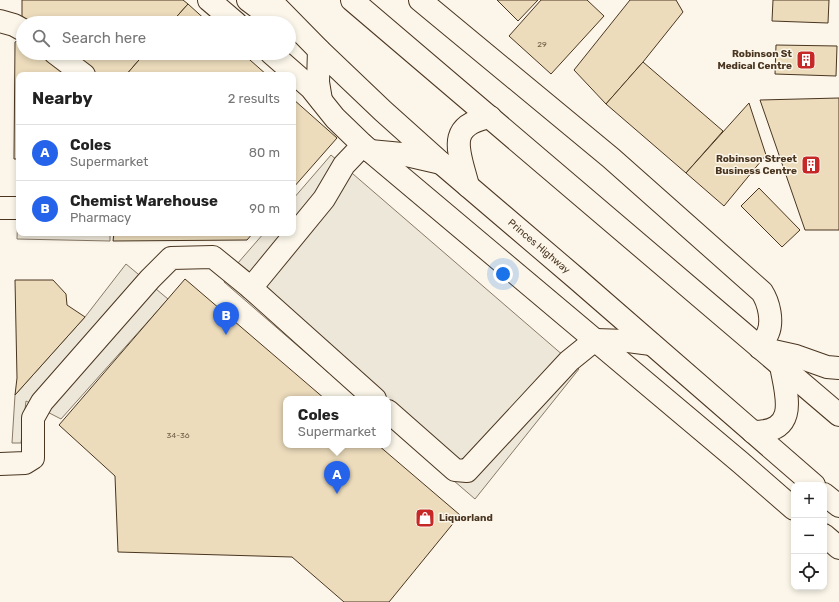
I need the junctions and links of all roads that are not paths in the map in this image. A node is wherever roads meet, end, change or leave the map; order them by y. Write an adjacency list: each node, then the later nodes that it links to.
1 (209, 0): 6 (main road)
2 (248, 0): 7 (main road)
3 (270, 0): 8 (main road, Princes Highway)
4 (352, 0): 20 (main road)
5 (420, 0): 29 (main road)
6 (228, 16)
7 (270, 16)
8 (286, 16)
9 (0, 21): 10 (main road)
10 (16, 26)
11 (296, 27): 13 (main road, Princes Highway)
12 (296, 35): 13 (main road)
13 (319, 50): 19 (main road); 22 (main road, Princes Highway)
14 (64, 60): 16 (main road)
15 (279, 60): 17 (main road)
16 (80, 72)
17 (292, 72)
18 (296, 75): 19 (main road)
19 (321, 100): 21 (main road)
20 (490, 117): 23 (main road); 29 (main road)
21 (366, 148): 22 (main road); 24 (main road); 27 (main road)
22 (441, 163): 23 (main road, Princes Highway)
23 (468, 186): 28 (main road, Princes Highway)
24 (296, 233)
25 (294, 236): 26 (main road)
26 (251, 288): 32 (main road); 36 (main road)
27 (595, 340): 28 (main road); 33 (main road); 39 (main road)
28 (651, 344): 35 (main road, Princes Highway)
29 (760, 348): 30 (main road); 31 (main road)
30 (781, 366): 34 (main road); 35 (main road)
31 (839, 368)
32 (372, 396)
33 (391, 414)
34 (839, 415)
35 (753, 432): 37 (main road, Princes Highway)
36 (0, 464)
37 (811, 482)
38 (827, 496): 40 (main road)
39 (791, 506)
40 (839, 506)
41 (827, 538): 42 (main road)
42 (839, 548)

